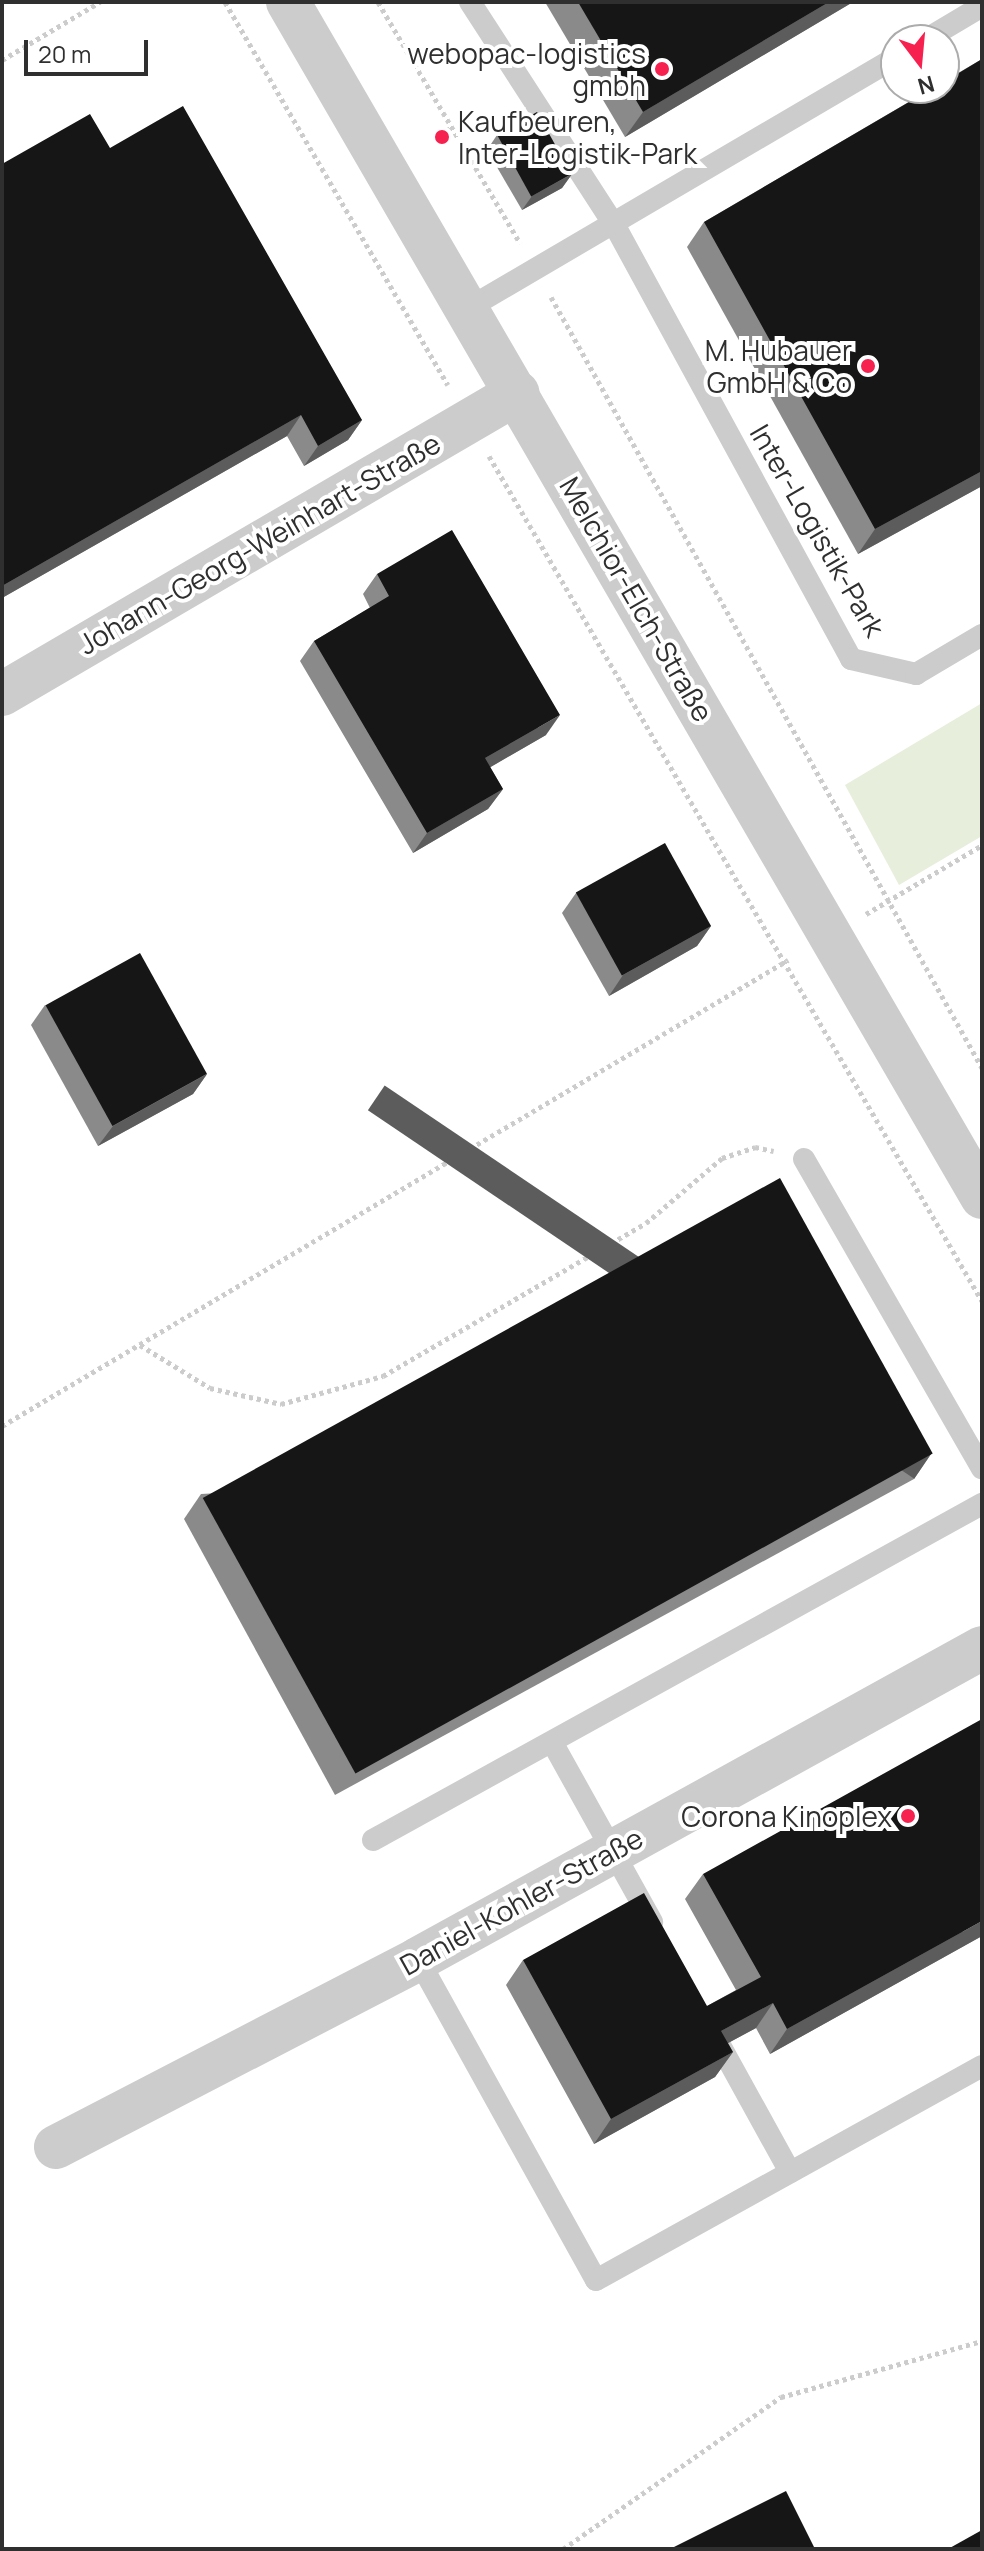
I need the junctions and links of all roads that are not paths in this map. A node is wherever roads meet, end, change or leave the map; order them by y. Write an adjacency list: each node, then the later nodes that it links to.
1 (288, 2): 7 (street, Melchior-Elch-Straße)
2 (470, 2): 6 (lane, Inter-Logistik-Park)
3 (982, 6): 4 (lane)
4 (952, 24)
5 (880, 67): 6 (lane)
6 (615, 226): 7 (lane); 9 (lane, Inter-Logistik-Park)
7 (467, 309): 8 (street, Melchior-Elch-Straße)
8 (517, 393): 10 (street, Johann-Georg-Weinhart-Straße); 12 (street, Melchior-Elch-Straße)
9 (982, 635)
10 (2, 694)
11 (804, 1159): 13 (lane)
12 (982, 1197)
13 (982, 1469)
14 (982, 1504): 16 (lane)
15 (982, 1648): 18 (street, Daniel-Kohler-Straße)
16 (552, 1742): 17 (lane); 18 (lane)
17 (373, 1840)
18 (613, 1851): 19 (lane); 20 (street, Daniel-Kohler-Straße)
19 (664, 1943)
20 (418, 1959): 23 (street, Daniel-Kohler-Straße); 24 (lane)
21 (721, 2047): 24 (lane)
22 (982, 2066): 24 (lane)
23 (56, 2147)
24 (790, 2172)

